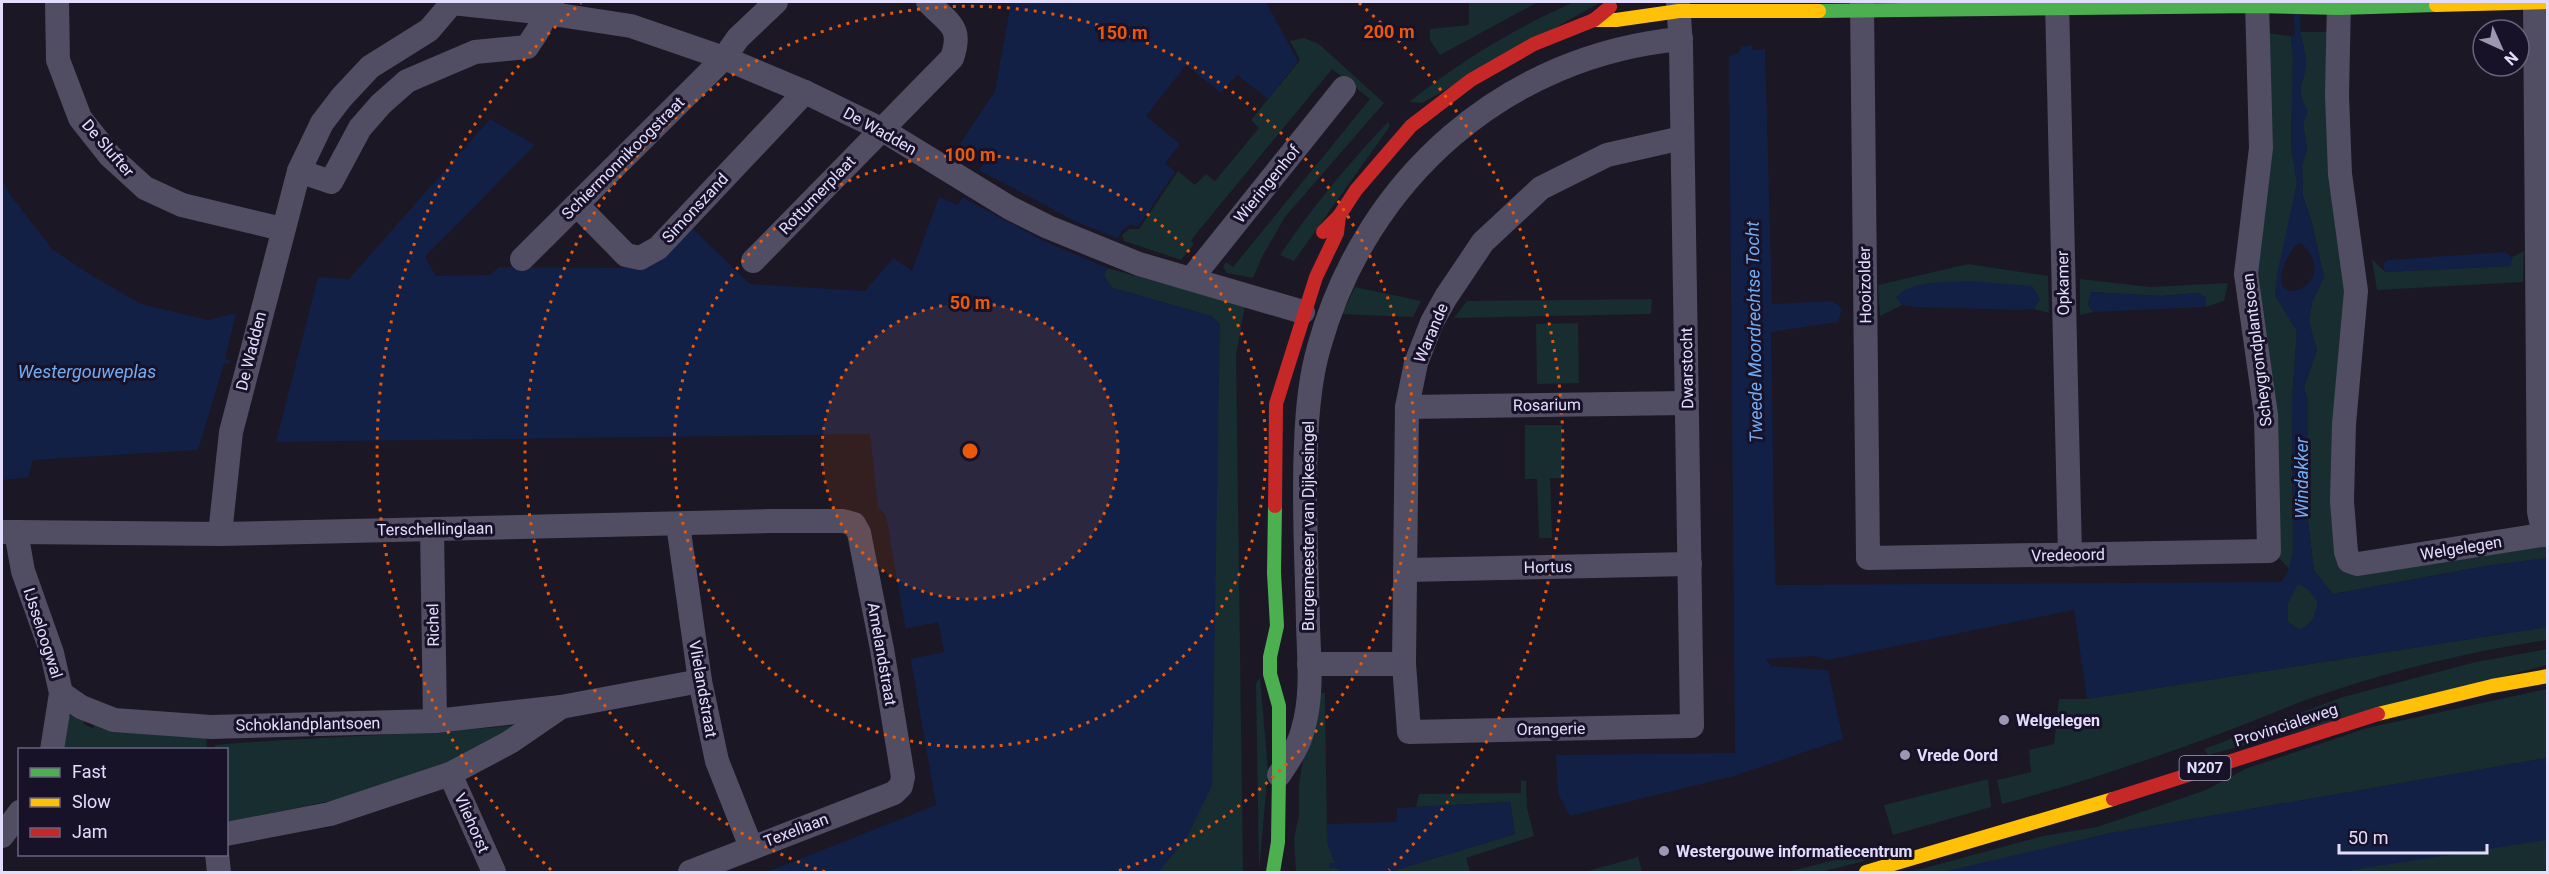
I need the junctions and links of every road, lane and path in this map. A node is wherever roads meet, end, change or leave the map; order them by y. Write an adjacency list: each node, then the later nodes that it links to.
1 (57, 2): 23 (street, De Slufter)
2 (452, 2): 11 (street, De Wadden); 20 (street, De Wadden)
3 (776, 2): 15 (street, Schiermonnikoogstraat)
4 (928, 2): 18 (street, Rottumerplaat)
5 (1620, 2): 13 (street, Burgemeester van Dijkesingel)
6 (2539, 2): 8 (street, Burgemeester van Dijkesingel); 38 (street)
7 (2257, 4): 8 (street, Burgemeester van Dijkesingel); 10 (street, Burgemeester van Dijkesingel); 39 (street, Scheygrondplantsoen)
8 (2339, 5): 38 (street, Welgelegen)
9 (1678, 6): 12 (street, Burgemeester van Dijkesingel); 13 (street, Burgemeester van Dijkesingel); 14 (street, Dwarstocht)
10 (2057, 6): 12 (street, Burgemeester van Dijkesingel); 40 (street, Opkamer)
11 (549, 7): 15 (street, De Wadden); 20 (street)
12 (1862, 7): 41 (street, Hooizolder)
13 (1594, 20): 22 (street, Burgemeester van Dijkesingel)
14 (1681, 39): 19 (street, Dwarstocht); 46 (street, Burgemeester van Dijkesingel)
15 (724, 58): 17 (street, De Wadden); 21 (street, Schiermonnikoogstraat)
16 (1344, 88): 27 (street, Wieringenhof)
17 (805, 92): 18 (street, De Wadden); 21 (street, Simonszand)
18 (882, 129): 26 (street, Rottumerplaat); 27 (street, De Wadden)
19 (1682, 138): 30 (street, Dwarstocht); 32 (street, Warande)
20 (299, 171): 23 (street, De Wadden)
21 (577, 205): 25 (street, Schiermonnikoogstraat)
22 (1339, 216): 24 (street, Burgemeester van Dijkesingel); 28 (street, Burgemeester van Dijkesingel)
23 (282, 229): 37 (street, De Wadden)
24 (1314, 244)
25 (522, 260)
26 (753, 261)
27 (1191, 279): 28 (street, De Wadden)
28 (1289, 308): 31 (street, Burgemeester van Dijkesingel)
29 (1269, 379): 31 (street, Burgemeester van Dijkesingel)
30 (1687, 403): 32 (street, Rosarium); 42 (street, Dwarstocht)
31 (1276, 404): 44 (street, Burgemeester van Dijkesingel)
32 (1407, 408): 43 (street, Warande)
33 (678, 524): 34 (street, Terschellinglaan); 35 (street, Terschellinglaan); 49 (street, Vlielandstraat)
34 (854, 524): 60 (street, Amelandstraat)
35 (432, 529): 37 (street, Terschellinglaan); 54 (street, Richel)
36 (9, 532): 37 (street, Terschellinglaan); 51 (street, IJsseloogwal)
37 (220, 534)
38 (2546, 535)
39 (2269, 551): 40 (street, Vredeoord)
40 (2070, 555): 41 (street, Vredeoord)
41 (1868, 558)
42 (1690, 564): 43 (street, Hortus); 55 (street, Dwarstocht)
43 (1406, 570): 47 (street, Warande)
44 (1277, 626): 45 (street, Burgemeester van Dijkesingel); 52 (street, Burgemeester van Dijkesingel)
45 (1286, 651)
46 (1309, 664): 47 (street); 59 (street, Burgemeester van Dijkesingel)
47 (1404, 664): 56 (street, Warande)
48 (2547, 676): 72 (street, Provincialeweg / N207)
49 (700, 681): 53 (street, Schoklandplantsoen); 65 (street, Vlielandstraat)
50 (1285, 684): 52 (street, Burgemeester van Dijkesingel)
51 (61, 693): 54 (street, Schoklandplantsoen); 57 (street, IJsseloogwal)
52 (1279, 706): 59 (street, Burgemeester van Dijkesingel)
53 (561, 707): 54 (street, Schoklandplantsoen); 58 (street, Schoklandplantsoen)
54 (435, 721)
55 (1692, 726): 56 (street, Orangerie)
56 (1409, 732)
57 (52, 748)
58 (450, 774): 62 (street, Schoklandplantsoen); 68 (street, Vliehorst)
59 (1279, 775): 64 (street, Burgemeester van Dijkesingel)
60 (902, 786): 65 (street, Texellaan)
61 (18, 815): 63 (street)
62 (228, 834)
63 (2, 836)
64 (1278, 842): 70 (street, Burgemeester van Dijkesingel); 71 (street, Burgemeester van Dijkesingel)
65 (751, 847): 69 (street, Texellaan)
66 (217, 856): 67 (street)
67 (219, 873)
68 (494, 873)
69 (690, 873)
70 (1273, 873)
71 (1285, 873)
72 (1866, 873)

